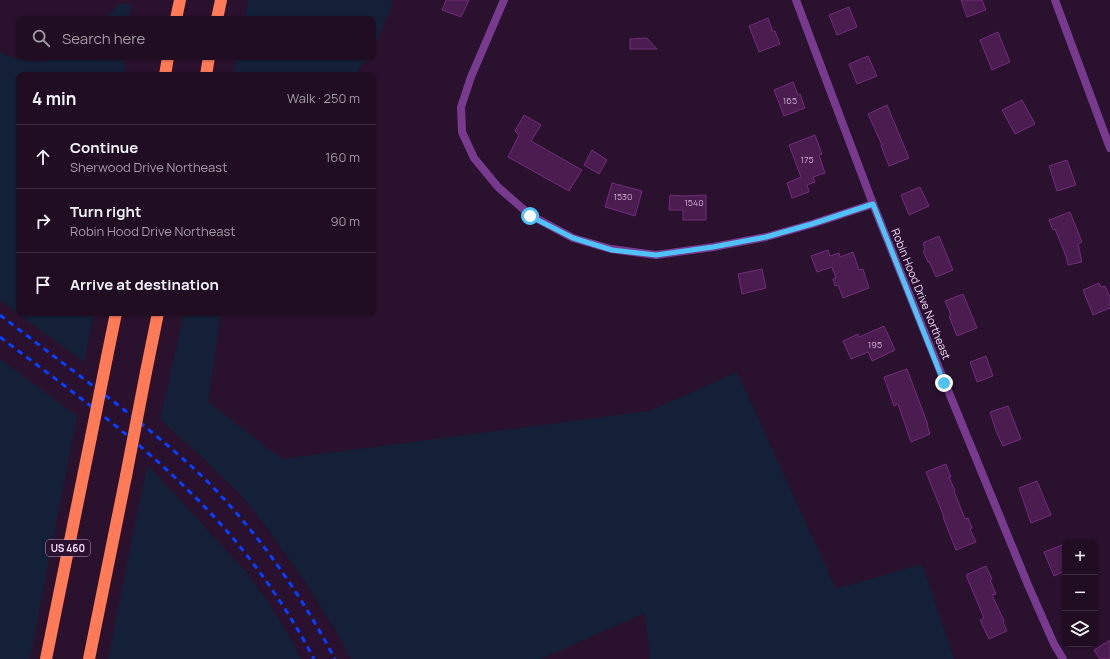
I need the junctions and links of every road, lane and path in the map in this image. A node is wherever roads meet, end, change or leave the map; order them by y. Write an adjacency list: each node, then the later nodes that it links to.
1 (180, 0): 6 (highway)
2 (221, 0): 7 (highway)
3 (504, 0): 13 (street)
4 (796, 0): 13 (street, Robin Hood Drive Northeast)
5 (1055, 0): 12 (street)
6 (177, 16)
7 (218, 16)
8 (168, 60): 10 (highway)
9 (208, 60): 11 (highway)
10 (166, 72)
11 (206, 72)
12 (1110, 148)
13 (873, 204): 18 (street, Robin Hood Drive Northeast)
14 (115, 316): 16 (highway, US 460, bridge)
15 (157, 316): 17 (highway, bridge)
16 (46, 659)
17 (89, 659)
18 (1063, 659)

